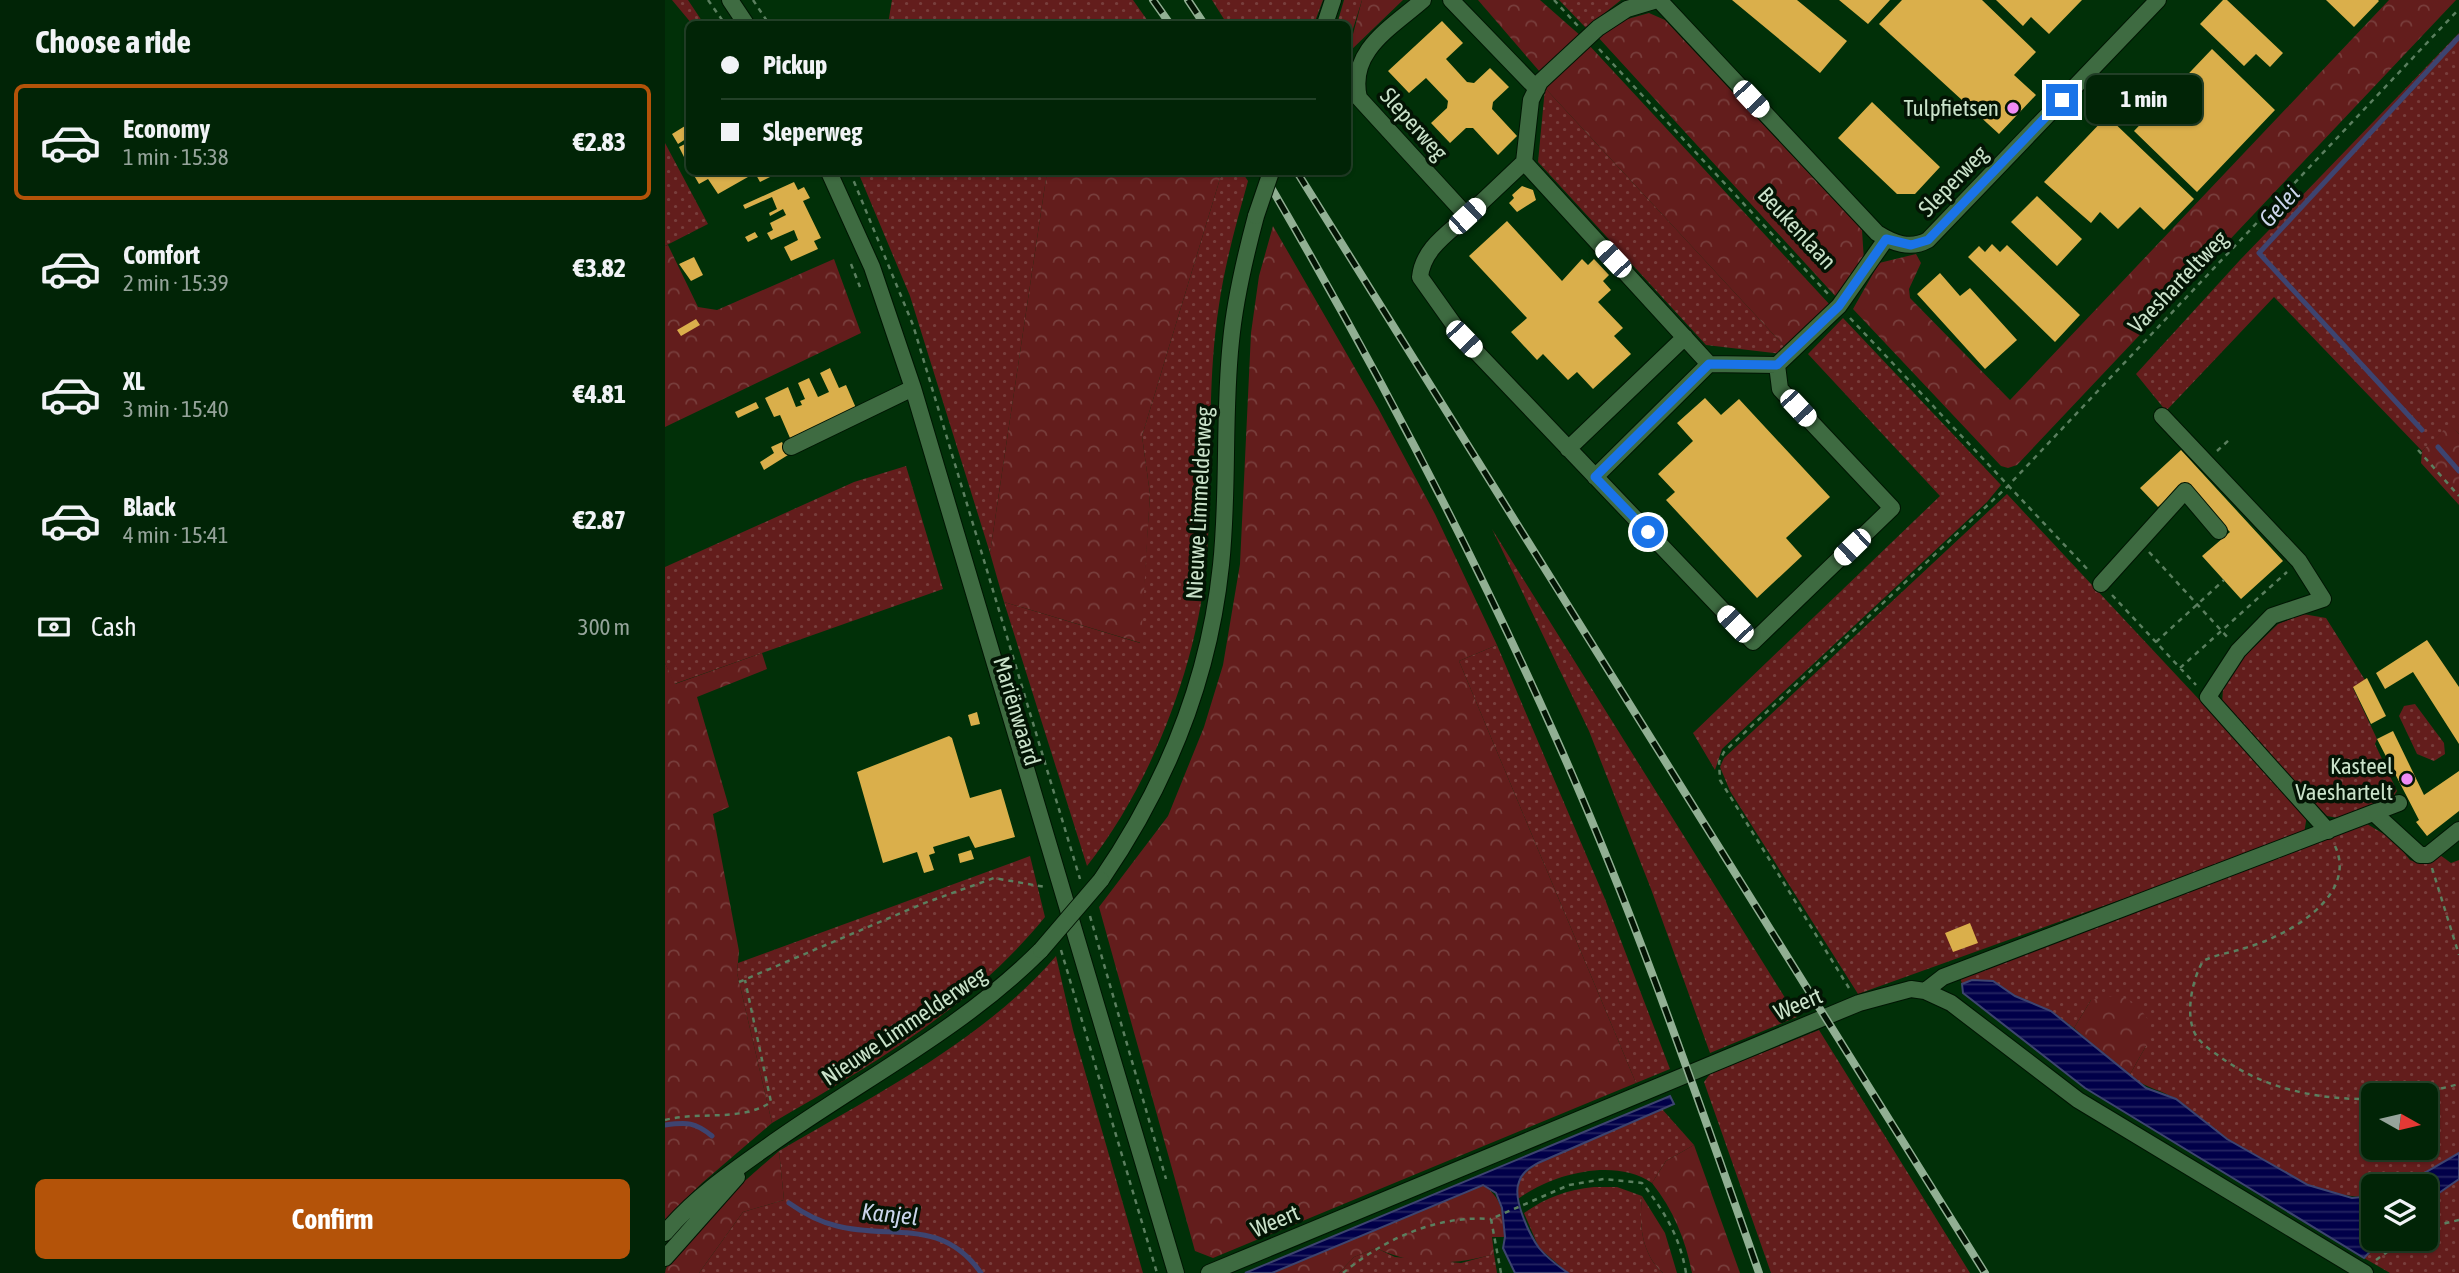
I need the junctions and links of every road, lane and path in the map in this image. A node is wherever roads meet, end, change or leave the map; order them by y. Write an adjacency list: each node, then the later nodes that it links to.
1 (708, 0): 11 (path)
2 (730, 0): 12 (street)
3 (753, 0): 13 (path)
4 (1333, 0): 14 (street)
5 (1423, 0): 21 (street, Sleperweg)
6 (1451, 0): 16 (street)
7 (1554, 0): 15 (path, Beukenlaan)
8 (1658, 0): 15 (street); 22 (street)
9 (2158, 0): 22 (street, Sleperweg)
10 (2459, 9): 35 (path, Vaesharteltweg)
11 (723, 21)
12 (744, 21)
13 (767, 21)
14 (1326, 21)
15 (1588, 36): 16 (street); 25 (path, Beukenlaan)
16 (1538, 86): 17 (street)
17 (1524, 162): 21 (street); 26 (street)
18 (830, 175): 29 (street, Mariënwaard)
19 (851, 175): 53 (path, Mariënwaard)
20 (1270, 175): 67 (street, Nieuwe Limmelderweg, bridge)
21 (1467, 216): 32 (street)
22 (1886, 239): 25 (street)
23 (849, 258): 24 (path)
24 (863, 293)
25 (1839, 306): 28 (street); 35 (path, Beukenlaan)
26 (1685, 337): 27 (street); 32 (street)
27 (1709, 364): 28 (street); 34 (street)
28 (1777, 365): 34 (street)
29 (913, 388): 31 (street); 76 (street, Mariënwaard)
30 (2162, 416): 39 (street)
31 (791, 447)
32 (1569, 449): 34 (street)
33 (2418, 450): 36 (path)
34 (1595, 477)
35 (2007, 487): 62 (path, Vaesharteltweg)
36 (2459, 496)
37 (2219, 531): 38 (street)
38 (2140, 541): 41 (street); 42 (path)
39 (2299, 561): 43 (path); 45 (street)
40 (2224, 580): 42 (path)
41 (2101, 583)
42 (2197, 604): 43 (path); 44 (path)
43 (2221, 630): 45 (path); 46 (path)
44 (2156, 642)
45 (2239, 650): 50 (street)
46 (2180, 668)
47 (2399, 803): 48 (street)
48 (2374, 813): 50 (street); 51 (street)
49 (2459, 830): 51 (street)
50 (2328, 831): 61 (street); 65 (path)
51 (2428, 855): 58 (path)
52 (1043, 878): 54 (path)
53 (1080, 881)
54 (1045, 887): 55 (path); 59 (path)
55 (1047, 897)
56 (1088, 907): 68 (path)
57 (1061, 946): 75 (path)
58 (2459, 955)
59 (745, 980): 60 (path); 66 (path)
60 (739, 982)
61 (1925, 991): 62 (street, Weert); 81 (street)
62 (1859, 1003): 77 (street, Weert)
63 (2459, 1084): 64 (path)
64 (2438, 1089)
65 (2361, 1098)
66 (665, 1120)
67 (759, 1152): 72 (street, Nieuwe Limmelderweg); 74 (street, Nieuwe Limmelderweg)
68 (1167, 1183)
69 (1491, 1219): 78 (path); 79 (path); 80 (path)
70 (2459, 1220): 71 (path)
71 (2438, 1225)
72 (665, 1233)
73 (2386, 1251): 81 (path)
74 (665, 1258)
75 (1157, 1273)
76 (1176, 1273)
77 (1209, 1273)
78 (1343, 1273)
79 (1501, 1273)
80 (1686, 1273)
81 (2364, 1273)

